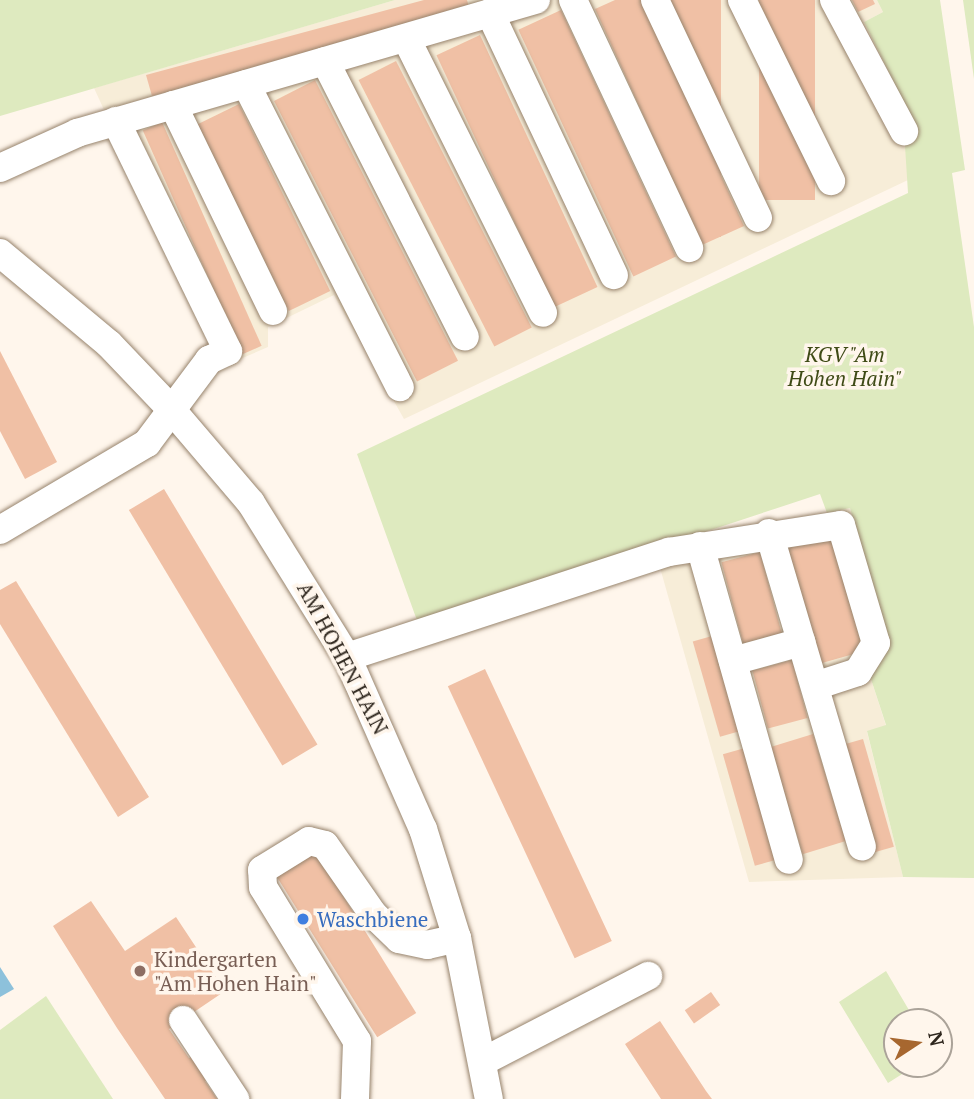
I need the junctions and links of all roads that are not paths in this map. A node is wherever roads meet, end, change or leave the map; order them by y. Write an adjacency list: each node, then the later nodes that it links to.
1 (536, 0): 6 (street)
2 (573, 0): 16 (street)
3 (654, 0): 15 (street)
4 (742, 0): 14 (street)
5 (834, 0): 12 (street)
6 (489, 13): 7 (street); 18 (street)
7 (406, 38): 8 (street); 20 (street)
8 (325, 61): 9 (street); 21 (street)
9 (246, 84): 10 (street); 22 (street)
10 (173, 105): 11 (street); 19 (street)
11 (116, 121): 13 (street); 23 (street)
12 (904, 131)
13 (0, 168)
14 (831, 181)
15 (758, 218)
16 (689, 248)
17 (0, 253): 23 (street, AM HOHEN HAIN)
18 (614, 275)
19 (273, 311)
20 (543, 313)
21 (465, 337)
22 (400, 387)
23 (171, 409): 24 (street); 28 (street, AM HOHEN HAIN)
24 (0, 530)
25 (769, 533): 26 (street); 27 (street); 30 (street)
26 (700, 546): 28 (street); 29 (street)
27 (802, 642): 29 (street); 30 (street)
28 (347, 657): 33 (street, AM HOHEN HAIN)
29 (733, 661): 32 (street)
30 (815, 686): 31 (street)
31 (862, 847)
32 (789, 860)
33 (457, 938): 36 (street, AM HOHEN HAIN); 38 (street)
34 (648, 976): 36 (street)
35 (183, 1020): 37 (street)
36 (484, 1061): 39 (street, AM HOHEN HAIN)
37 (235, 1099)
38 (355, 1099)
39 (489, 1099)

